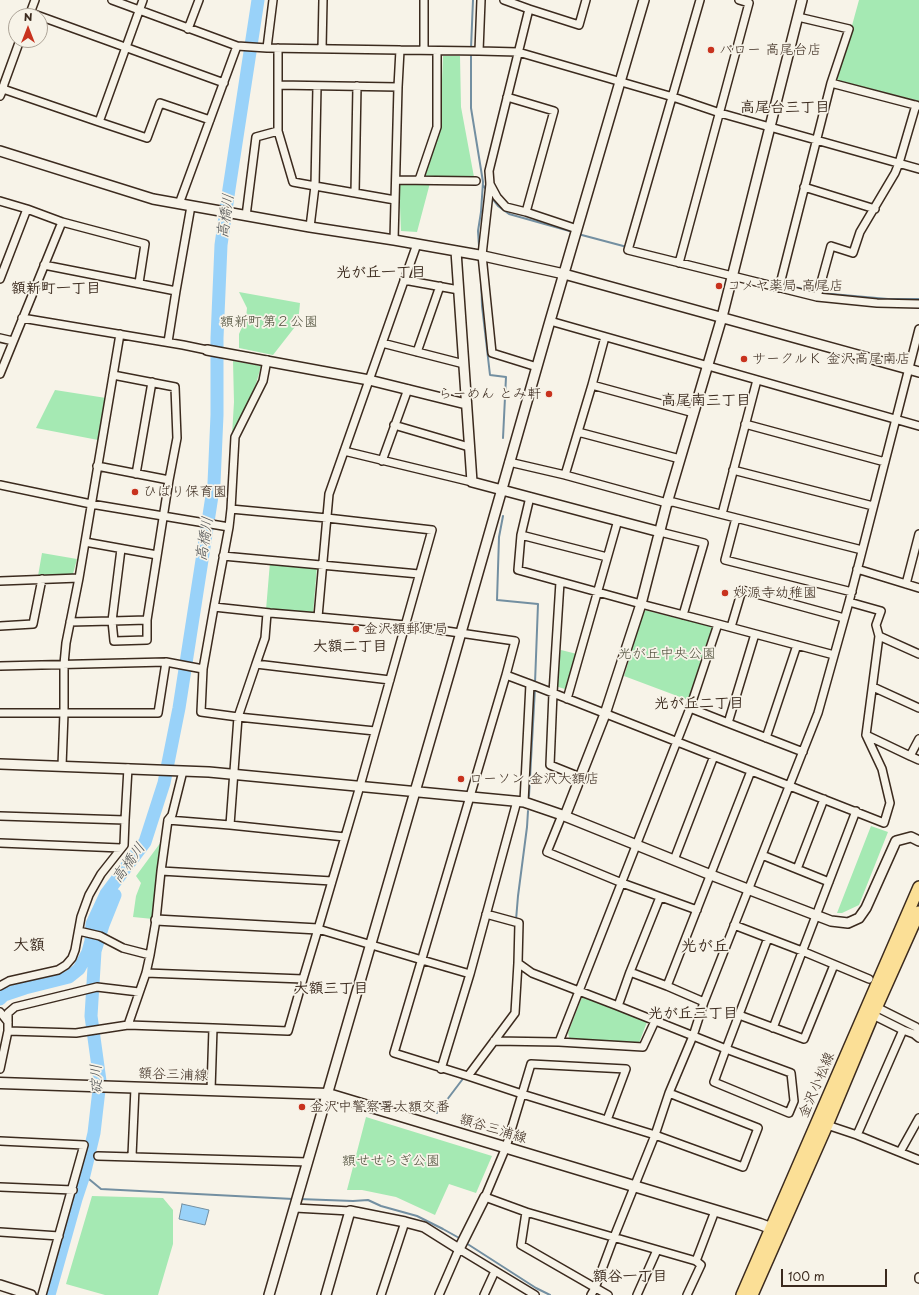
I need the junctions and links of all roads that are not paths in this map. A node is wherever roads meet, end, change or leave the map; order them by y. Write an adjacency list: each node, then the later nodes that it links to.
1 (112, 0): 15 (street)
2 (143, 0): 15 (street)
3 (199, 0): 18 (street)
4 (273, 0): 22 (street)
5 (323, 0): 24 (street)
6 (424, 0): 26 (street)
7 (481, 0): 28 (street)
8 (504, 0): 14 (street)
9 (586, 0): 14 (street)
10 (644, 0): 30 (street)
11 (700, 0): 39 (street)
12 (739, 0): 41 (street)
13 (802, 0): 16 (street)
14 (529, 9): 29 (street)
15 (139, 10): 18 (street); 19 (street)
16 (798, 17): 32 (street); 44 (street)
17 (48, 20): 19 (street)
18 (188, 29): 20 (street)
19 (126, 46): 31 (street); 43 (street)
20 (237, 46): 22 (street); 31 (street)
21 (17, 48): 37 (street)
22 (267, 48): 23 (street)
23 (278, 48): 24 (street); 33 (street)
24 (322, 49): 25 (street)
25 (400, 50): 26 (street); 36 (street)
26 (424, 50): 27 (street)
27 (437, 51): 28 (street); 51 (street)
28 (474, 51): 29 (street)
29 (518, 52): 30 (street); 38 (street)
30 (620, 82): 39 (street); 67 (street)
31 (224, 83): 42 (street)
32 (831, 83): 40 (street); 46 (street)
33 (278, 85): 34 (street); 45 (street)
34 (317, 86): 35 (street); 54 (street)
35 (357, 86): 36 (street); 56 (street)
36 (398, 87): 50 (street)
37 (1, 91): 43 (street)
38 (507, 97): 53 (street); 63 (street)
39 (673, 97): 41 (street); 72 (street)
40 (918, 105): 48 (street)
41 (720, 113): 44 (street); 72 (street)
42 (210, 120): 43 (street); 59 (street)
43 (99, 122)
44 (770, 126): 46 (street); 75 (street)
45 (278, 132): 54 (street); 64 (street)
46 (817, 140): 48 (street); 55 (street)
47 (0, 151): 59 (street)
48 (899, 163): 49 (street); 62 (street)
49 (919, 169)
50 (396, 180): 51 (street); 57 (street)
51 (419, 180): 52 (street)
52 (476, 180)
53 (490, 184): 63 (street); 71 (street)
54 (315, 186): 56 (street); 66 (street)
55 (804, 187): 62 (street); 80 (street)
56 (355, 193): 57 (street)
57 (396, 200): 68 (street)
58 (0, 201): 61 (street)
59 (179, 204): 60 (street)
60 (191, 206): 64 (street); 82 (street)
61 (27, 209): 65 (street); 76 (street)
62 (874, 209): 83 (street)
63 (526, 212): 67 (street)
64 (244, 215): 66 (street)
65 (62, 222): 73 (street); 78 (street)
66 (310, 227): 68 (street)
67 (577, 229): 74 (street)
68 (394, 240): 69 (street)
69 (417, 244): 70 (street); 77 (street)
70 (456, 251): 71 (street); 81 (street)
71 (480, 255): 74 (street); 100 (street)
72 (679, 263): 75 (street)
73 (44, 265): 78 (street); 86 (street)
74 (564, 274): 85 (street); 87 (street)
75 (733, 275): 80 (street); 85 (street)
76 (0, 279)
77 (404, 280): 79 (street); 94 (street)
78 (138, 283): 82 (street)
79 (440, 286): 81 (street); 96 (street)
80 (779, 288): 83 (street)
81 (459, 290): 98 (street)
82 (176, 291): 93 (street)
83 (817, 297): 84 (street)
84 (919, 304)
85 (722, 317): 99 (street); 101 (street)
86 (22, 318): 89 (street); 92 (street)
87 (550, 321): 90 (street); 100 (street)
88 (919, 333): 101 (street)
89 (120, 334): 93 (street); 104 (street)
90 (605, 336): 99 (street); 108 (street)
91 (0, 338): 92 (street)
92 (14, 341): 103 (street)
93 (168, 342): 95 (street)
94 (382, 343): 96 (street); 105 (street)
95 (207, 350): 97 (street)
96 (417, 352): 98 (street)
97 (267, 360): 105 (street); 135 (street)
98 (464, 364): 110 (street)
99 (708, 366): 106 (street); 111 (street)
100 (537, 367): 121 (street)
101 (909, 370): 102 (street); 112 (street)
102 (919, 372)
103 (0, 374)
104 (113, 375): 107 (street); 123 (street)
105 (370, 380): 109 (street); 118 (street)
106 (757, 380): 112 (street); 113 (street)
107 (152, 382): 125 (street); 127 (street)
108 (592, 385): 111 (street); 116 (street)
109 (408, 389): 110 (street); 114 (street)
110 (466, 404): 117 (street)
111 (694, 413): 119 (street)
112 (897, 419): 115 (street); 122 (street)
113 (745, 424): 122 (street); 124 (street)
114 (394, 425): 117 (street); 120 (street)
115 (919, 426)
116 (578, 432): 119 (street); 126 (street)
117 (469, 447): 128 (street)
118 (344, 451): 120 (street); 138 (street)
119 (680, 459): 132 (street)
120 (382, 461): 128 (street)
121 (509, 462): 126 (street); 130 (street)
122 (885, 462): 134 (street)
123 (98, 466): 125 (street); 133 (street)
124 (733, 470): 134 (street); 136 (street)
125 (136, 474): 127 (street)
126 (565, 475): 132 (street)
127 (169, 480): 137 (street)
128 (472, 482): 130 (street)
129 (0, 486): 133 (street)
130 (501, 490): 131 (street); 176 (street)
131 (530, 497): 140 (street); 144 (street)
132 (667, 503): 136 (street); 142 (street)
133 (91, 504): 137 (street); 145 (street)
134 (873, 506): 147 (street)
135 (231, 509): 138 (street); 141 (street)
136 (722, 514): 139 (street)
137 (164, 516): 141 (street); 148 (street)
138 (327, 518): 151 (street); 153 (street)
139 (736, 518): 147 (street); 161 (street)
140 (618, 520): 142 (street); 150 (street)
141 (227, 527): 149 (street)
142 (660, 532): 163 (street); 166 (street)
143 (919, 534): 158 (street)
144 (521, 535): 150 (street); 157 (street)
145 (85, 542): 146 (street); 154 (street)
146 (121, 549): 148 (street); 171 (street)
147 (862, 550): 152 (street)
148 (158, 555): 169 (street)
149 (223, 556): 151 (street); 164 (street)
150 (607, 557): 160 (street)
151 (322, 565): 153 (street); 167 (street)
152 (857, 569): 158 (street); 161 (street)
153 (419, 574): 173 (street)
154 (79, 578): 155 (street); 170 (street)
155 (42, 579): 156 (street); 174 (street)
156 (0, 581)
157 (560, 582): 160 (street); 191 (street)
158 (906, 584): 159 (street)
159 (919, 588)
160 (598, 592): 163 (street); 192 (street)
161 (852, 592): 162 (street)
162 (849, 602): 168 (street); 178 (street)
163 (641, 604): 166 (street); 197 (street)
164 (214, 607): 165 (street); 186 (street)
165 (268, 613): 167 (street); 184 (street)
166 (683, 615): 172 (street)
167 (318, 617): 173 (street)
168 (844, 618): 175 (street); 181 (street)
169 (147, 620): 171 (street); 171 (street)
170 (70, 622): 171 (street); 183 (street)
171 (112, 622)
172 (718, 624): 175 (street); 193 (street)
173 (405, 625): 176 (street); 188 (street)
174 (0, 626)
175 (731, 626): 177 (street)
176 (461, 633): 187 (street); 218 (street)
177 (755, 634): 179 (street); 199 (street)
178 (879, 636): 180 (street); 190 (street)
179 (797, 645): 181 (street); 202 (street)
180 (919, 654)
181 (834, 655): 205 (street)
182 (168, 662): 183 (street); 186 (street); 196 (street)
183 (64, 664): 185 (street); 196 (street)
184 (256, 664): 188 (street); 198 (street)
185 (0, 666)
186 (201, 668): 198 (street)
187 (506, 675): 189 (street); 219 (street)
188 (390, 680): 200 (street)
189 (533, 685): 191 (street); 221 (street)
190 (872, 687): 194 (street); 201 (street)
191 (553, 693): 192 (street); 215 (street)
192 (567, 699): 197 (street)
193 (690, 708): 199 (street); 204 (street)
194 (919, 708)
195 (0, 713): 196 (street)
196 (64, 713): 210 (street)
197 (605, 714): 204 (street); 215 (street)
198 (238, 717): 200 (street); 214 (street)
199 (728, 723): 202 (street)
200 (375, 731): 216 (street)
201 (866, 735): 207 (street); 222 (street)
202 (766, 738): 205 (street)
203 (919, 739): 207 (street)
204 (676, 742): 206 (street); 231 (street)
205 (803, 752): 217 (street)
206 (714, 756): 213 (street); 234 (street)
207 (910, 756): 208 (street)
208 (919, 760)
209 (0, 764): 210 (street)
210 (62, 766): 211 (street)
211 (128, 768): 212 (street); 225 (street)
212 (181, 771): 214 (street); 226 (street)
213 (751, 771): 217 (street); 237 (street)
214 (234, 774): 216 (street); 227 (street)
215 (580, 777): 224 (street)
216 (360, 786): 218 (street); 228 (street)
217 (789, 786): 220 (street); 233 (street)
218 (415, 791): 219 (street); 253 (street)
219 (470, 797): 221 (street); 256 (street)
220 (824, 799): 222 (street); 235 (street)
221 (521, 801): 224 (street); 246 (street)
222 (856, 811): 239 (street)
223 (0, 816): 225 (street)
224 (563, 816): 231 (street); 240 (street)
225 (126, 820): 232 (street)
226 (168, 820): 227 (street); 236 (street)
227 (230, 825): 228 (street)
228 (345, 837): 238 (street)
229 (919, 841): 247 (street)
230 (0, 843): 232 (street)
231 (637, 845): 234 (street); 240 (street)
232 (122, 848): 264 (street)
233 (762, 855): 235 (street); 242 (street)
234 (674, 860): 237 (street)
235 (797, 869): 239 (street)
236 (161, 871): 238 (street); 248 (street)
237 (711, 875): 242 (street); 244 (street)
238 (332, 881): 250 (street)
239 (829, 882): 247 (street)
240 (622, 883): 243 (street); 267 (street)
241 (919, 887): 316 (main road, 金沢小松線)
242 (748, 889): 247 (street); 249 (street)
243 (660, 897): 244 (street); 259 (street)
244 (697, 910): 265 (street)
245 (919, 912): 270 (main road, 金沢小松線)
246 (486, 914): 257 (street); 261 (street)
247 (816, 915): 254 (street)
248 (156, 920): 250 (street); 255 (street)
249 (734, 925): 252 (street); 268 (street)
250 (318, 929): 253 (street); 262 (street)
251 (82, 932): 255 (street)
252 (768, 938): 254 (street); 272 (street)
253 (370, 945): 256 (street); 293 (street)
254 (802, 951): 258 (street); 277 (street)
255 (150, 955): 260 (street)
256 (422, 960): 261 (street); 287 (street)
257 (518, 964): 267 (street); 283 (street)
258 (834, 965): 263 (street); 277 (street)
259 (630, 972): 265 (street); 269 (street)
260 (146, 973): 262 (street); 266 (street)
261 (470, 974): 287 (street)
262 (303, 979): 276 (street)
263 (869, 979)
264 (0, 986)
265 (667, 986): 268 (street)
266 (139, 992): 274 (street); 275 (street)
267 (578, 992): 269 (street); 284 (street)
268 (704, 1002): 281 (street)
269 (618, 1006): 273 (street)
270 (875, 1011): 278 (street); 279 (street); 297 (main road, 金沢小松線)
271 (0, 1012): 274 (street)
272 (739, 1015): 277 (street); 285 (street)
273 (655, 1021): 281 (street); 284 (street)
274 (8, 1022): 280 (street)
275 (128, 1025): 276 (street); 280 (street)
276 (213, 1028): 291 (street)
277 (773, 1028)
278 (903, 1030): 282 (street); 299 (street)
279 (919, 1030)
280 (8, 1031): 286 (street)
281 (693, 1036): 285 (street); 292 (street)
282 (919, 1038)
283 (494, 1042): 284 (street); 288 (street)
284 (559, 1042)
285 (726, 1049): 285 (street)
286 (0, 1068)
287 (441, 1069): 288 (street)
288 (466, 1076): 294 (street)
289 (0, 1083): 290 (main road, 額谷三浦線)
290 (135, 1088): 291 (main road, 額谷三浦線); 304 (street)
291 (211, 1090): 293 (main road, 額谷三浦線)
292 (669, 1093): 298 (street); 298 (street)
293 (328, 1094): 301 (main road, 額谷三浦線); 306 (street)
294 (522, 1094): 296 (street); 296 (street); 301 (street)
295 (919, 1118): 302 (street)
296 (607, 1120): 298 (street)
297 (827, 1125): 299 (street); 316 (main road, 金沢小松線)
298 (655, 1135): 308 (street)
299 (857, 1135): 302 (street)
300 (0, 1141): 309 (street)
301 (506, 1147): 308 (main road, 額谷三浦線); 310 (street)
302 (900, 1152): 305 (street)
303 (98, 1156): 304 (street)
304 (132, 1156): 306 (street)
305 (919, 1160)
306 (308, 1162): 311 (street)
307 (0, 1187): 309 (street)
308 (633, 1187): 313 (main road, 額谷三浦線); 319 (street)
309 (73, 1190): 318 (street)
310 (485, 1197): 314 (street); 320 (street)
311 (295, 1206): 312 (street); 329 (street)
312 (350, 1211): 315 (street); 330 (street)
313 (715, 1211): 316 (main road, 額谷三浦線); 322 (street)
314 (526, 1212): 319 (street); 325 (street)
315 (405, 1222): 320 (street); 331 (street)
316 (776, 1230): 337 (main road, 金沢小松線); 338 (main road, 金沢小松線)
317 (0, 1232): 318 (street)
318 (59, 1236): 328 (street)
319 (614, 1237): 321 (street); 325 (street)
320 (460, 1248): 323 (street); 332 (street)
321 (657, 1250): 322 (street); 335 (street)
322 (696, 1262): 336 (street)
323 (495, 1271): 326 (street); 333 (street)
324 (0, 1285): 327 (street)
325 (593, 1292): 334 (street)
326 (534, 1294)
327 (31, 1295)
328 (42, 1295)
329 (269, 1295)
330 (326, 1295)
331 (381, 1295)
332 (439, 1295)
333 (484, 1295)
334 (608, 1295)
335 (637, 1295)
336 (687, 1295)
337 (742, 1295)
338 (752, 1295)

